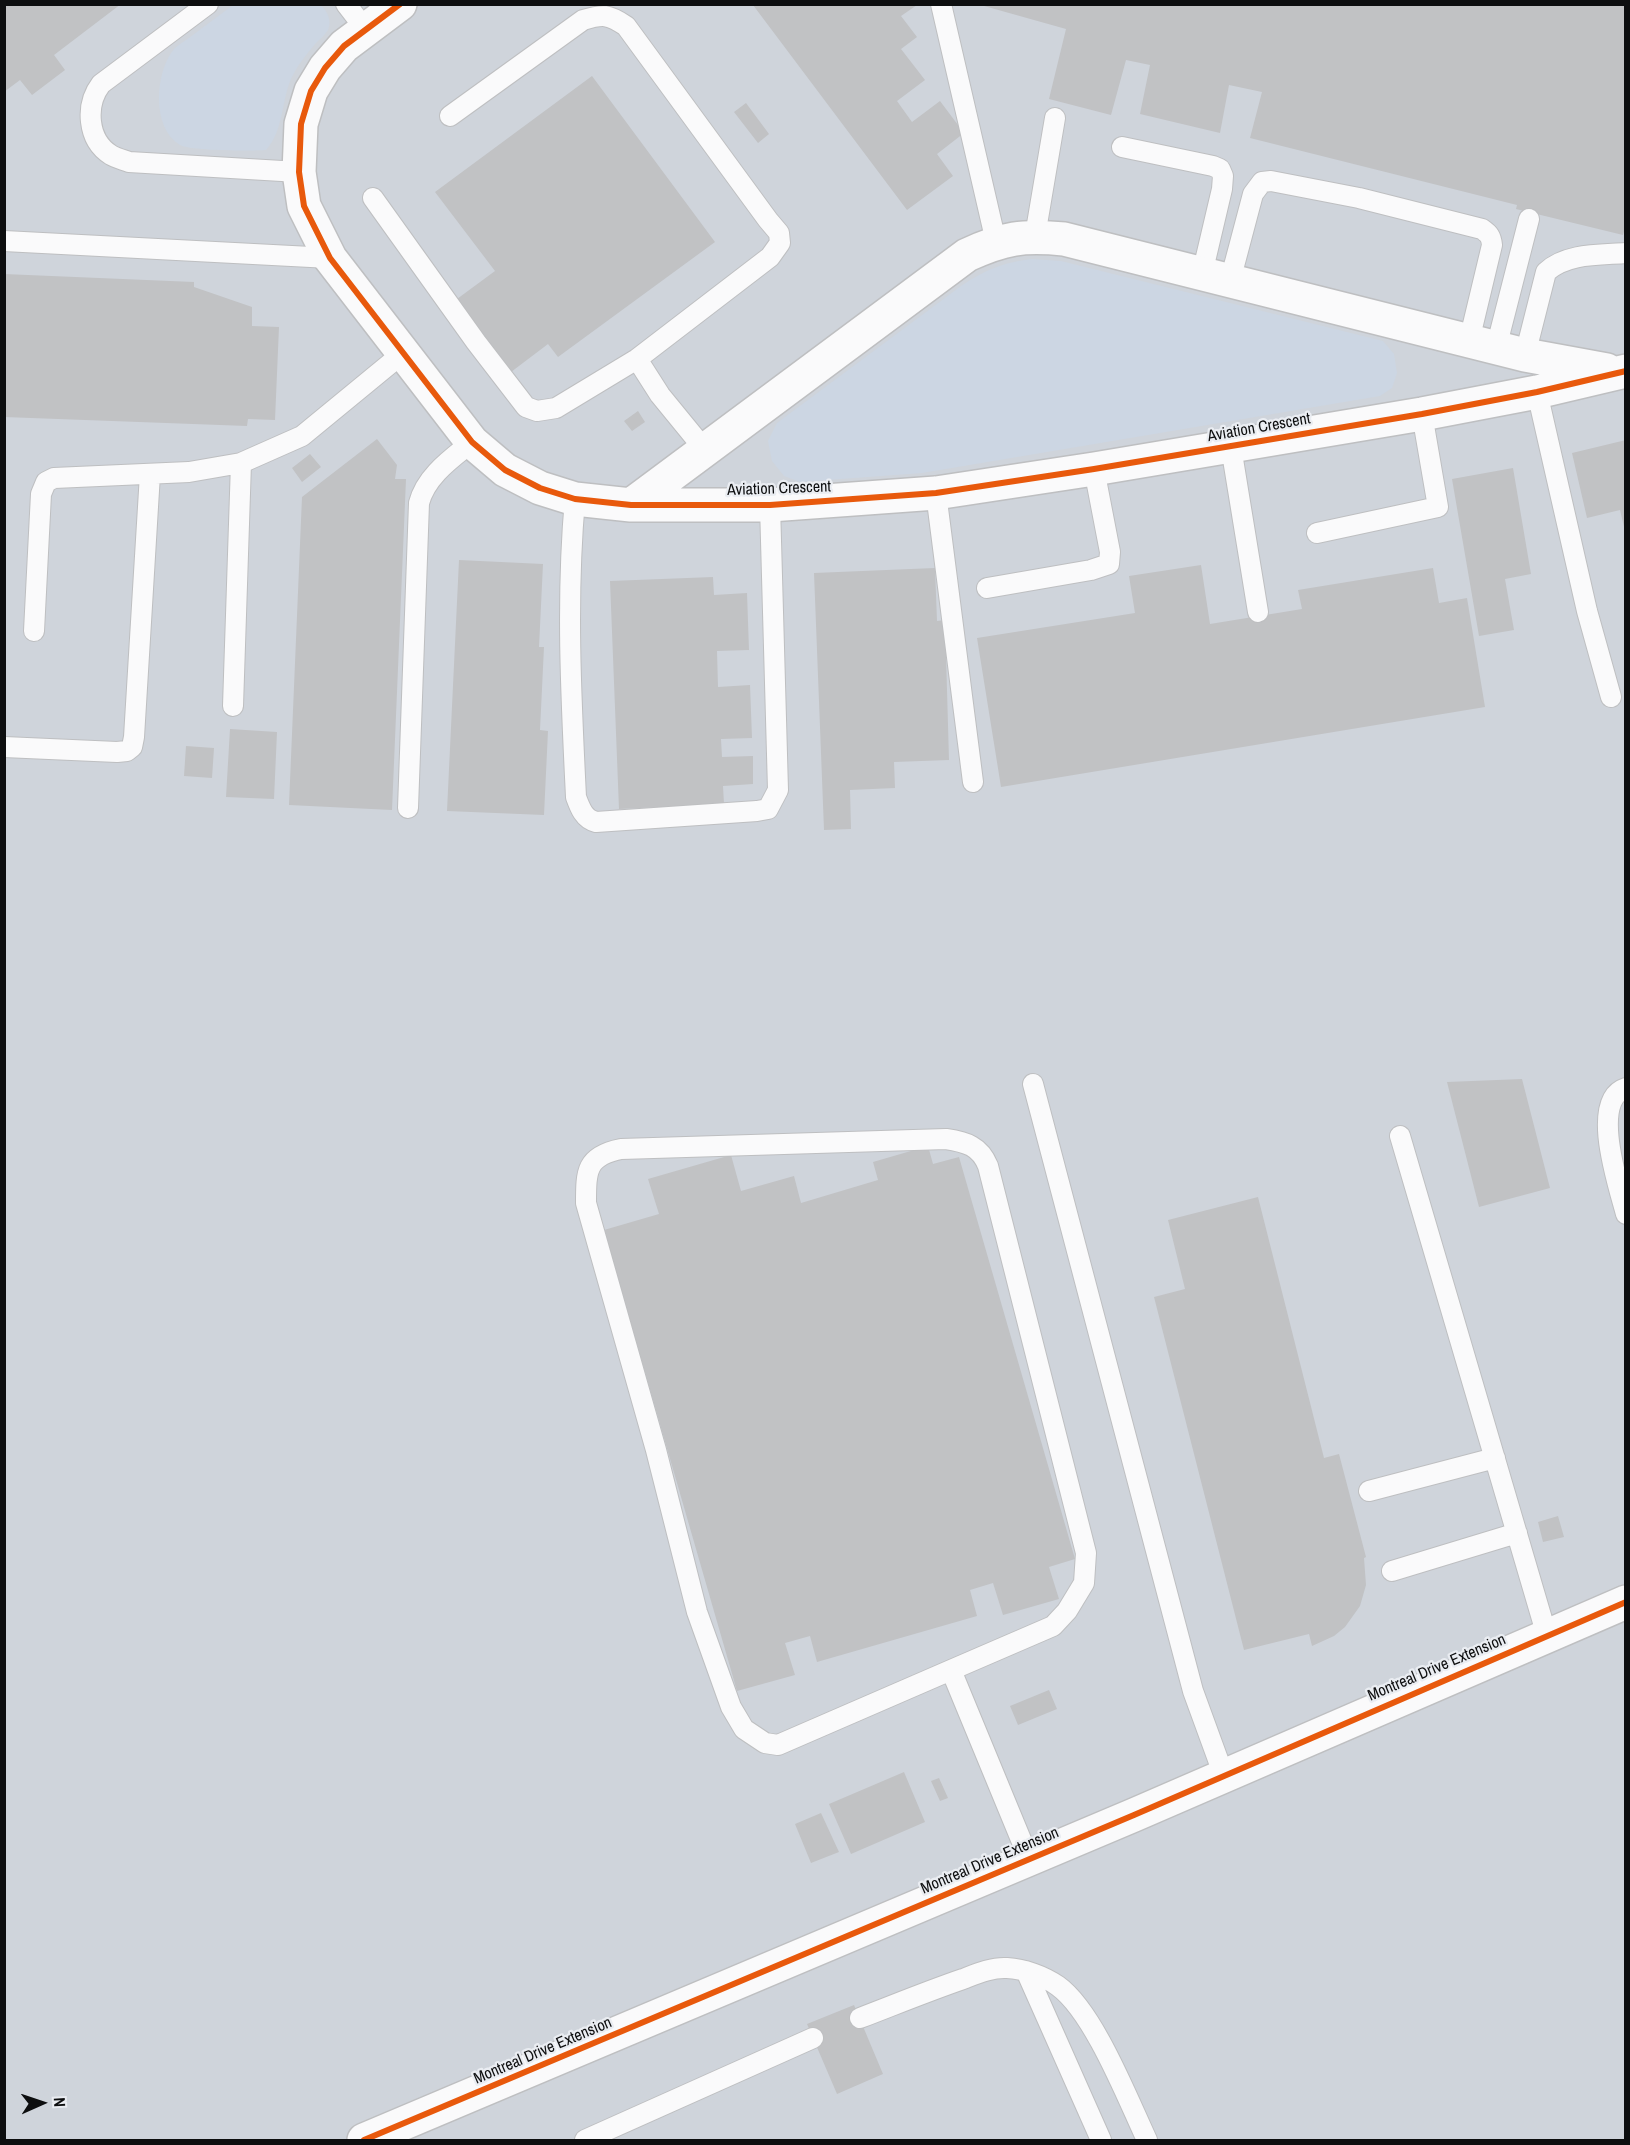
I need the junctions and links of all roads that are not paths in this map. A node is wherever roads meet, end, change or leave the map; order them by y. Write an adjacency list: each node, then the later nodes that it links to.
1 (208, 4): 9 (lane)
2 (345, 4): 5 (lane)
3 (400, 4): 5 (street, Aviation Crescent)
4 (941, 4): 14 (lane)
5 (366, 30): 9 (street, Aviation Crescent)
6 (450, 116): 20 (lane)
7 (1055, 118): 12 (lane)
8 (1122, 147): 17 (lane)
9 (299, 172): 16 (street, Aviation Crescent)
10 (373, 198): 20 (lane)
11 (1529, 219): 18 (lane)
12 (1035, 236): 14 (street, Aviation Crescent); 17 (street, Aviation Crescent)
13 (4, 241): 16 (lane)
14 (996, 242): 26 (street, Aviation Crescent)
15 (1626, 252): 18 (lane)
16 (330, 258): 19 (street, Aviation Crescent)
17 (1216, 277): 18 (street, Aviation Crescent); 18 (lane)
18 (1497, 348): 21 (street, Aviation Crescent)
19 (403, 352): 24 (street, Aviation Crescent); 27 (lane)
20 (637, 359): 26 (lane)
21 (1623, 372): 22 (street, Aviation Crescent)
22 (1537, 392): 23 (street, Aviation Crescent); 38 (lane)
23 (1422, 414): 25 (street, Aviation Crescent); 34 (lane)
24 (472, 442): 31 (street, Aviation Crescent); 42 (lane)
25 (1231, 447): 28 (street, Aviation Crescent); 36 (lane)
26 (705, 450): 33 (street, Aviation Crescent)
27 (241, 463): 29 (lane); 39 (lane)
28 (1094, 470): 30 (street, Aviation Crescent); 35 (lane)
29 (150, 474): 37 (lane); 40 (lane)
30 (936, 493): 32 (street, Aviation Crescent); 41 (lane)
31 (575, 499): 32 (lane); 33 (street, Aviation Crescent)
32 (770, 505): 33 (street, Aviation Crescent)
33 (631, 506)
34 (1317, 533)
35 (987, 588)
36 (1258, 612)
37 (34, 631)
38 (1611, 697)
39 (233, 706)
40 (4, 747)
41 (973, 782)
42 (408, 808)
43 (1033, 1084): 54 (lane)
44 (1626, 1088): 46 (lane)
45 (1400, 1136): 47 (lane)
46 (1626, 1214)
47 (1495, 1458): 48 (lane); 49 (lane)
48 (1370, 1491)
49 (1517, 1533): 50 (lane); 52 (lane)
50 (1392, 1571)
51 (1626, 1602): 52 (street, Montreal Drive Extension)
52 (1547, 1636): 54 (street, Montreal Drive Extension)
53 (951, 1670): 53 (lane); 55 (lane)
54 (1224, 1776): 55 (street, Montreal Drive Extension)
55 (1029, 1859): 59 (street, Montreal Drive Extension)
56 (1026, 1971): 57 (lane); 61 (lane); 62 (lane)
57 (860, 2018)
58 (813, 2038): 60 (lane)
59 (364, 2140)
60 (585, 2140)
61 (1101, 2140)
62 (1147, 2140)

